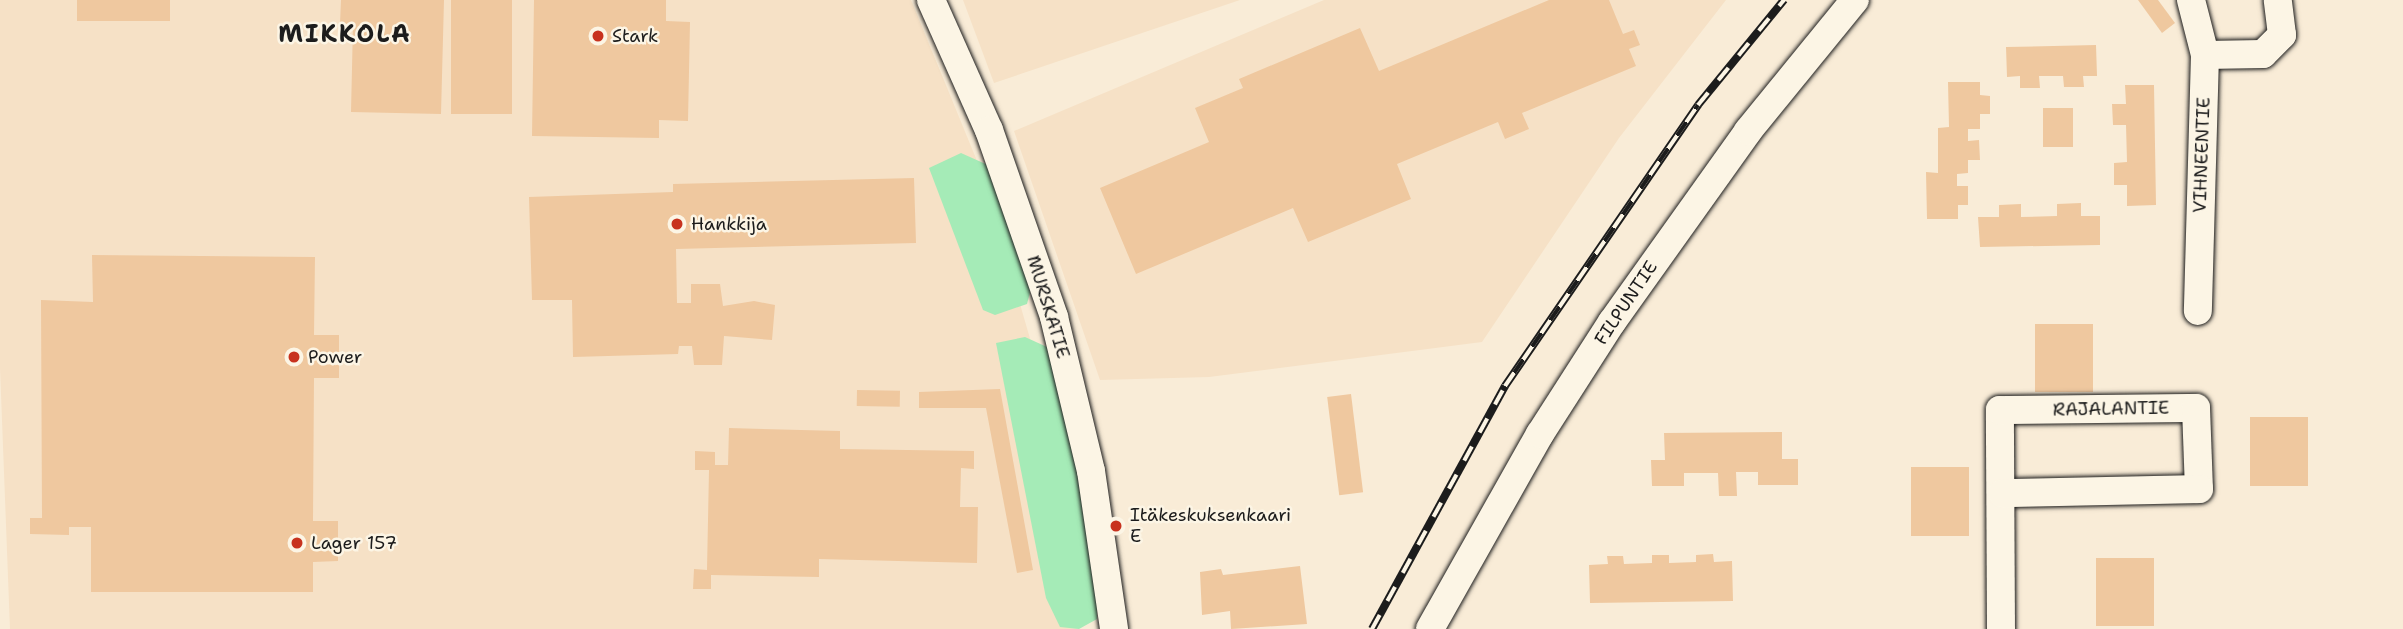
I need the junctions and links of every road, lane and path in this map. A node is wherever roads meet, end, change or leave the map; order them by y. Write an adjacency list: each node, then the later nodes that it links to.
1 (931, 0): 8 (street, MURSKATIE)
2 (1855, 0): 9 (street, FILPUNTIE)
3 (2191, 0): 5 (street, VIHNEENTIE)
4 (2278, 0): 5 (street)
5 (2205, 55): 6 (street, VIHNEENTIE)
6 (2198, 311)
7 (2002, 493): 7 (street, RAJALANTIE); 10 (street, RAJALANTIE)
8 (1114, 629)
9 (1430, 629)
10 (2001, 629)

